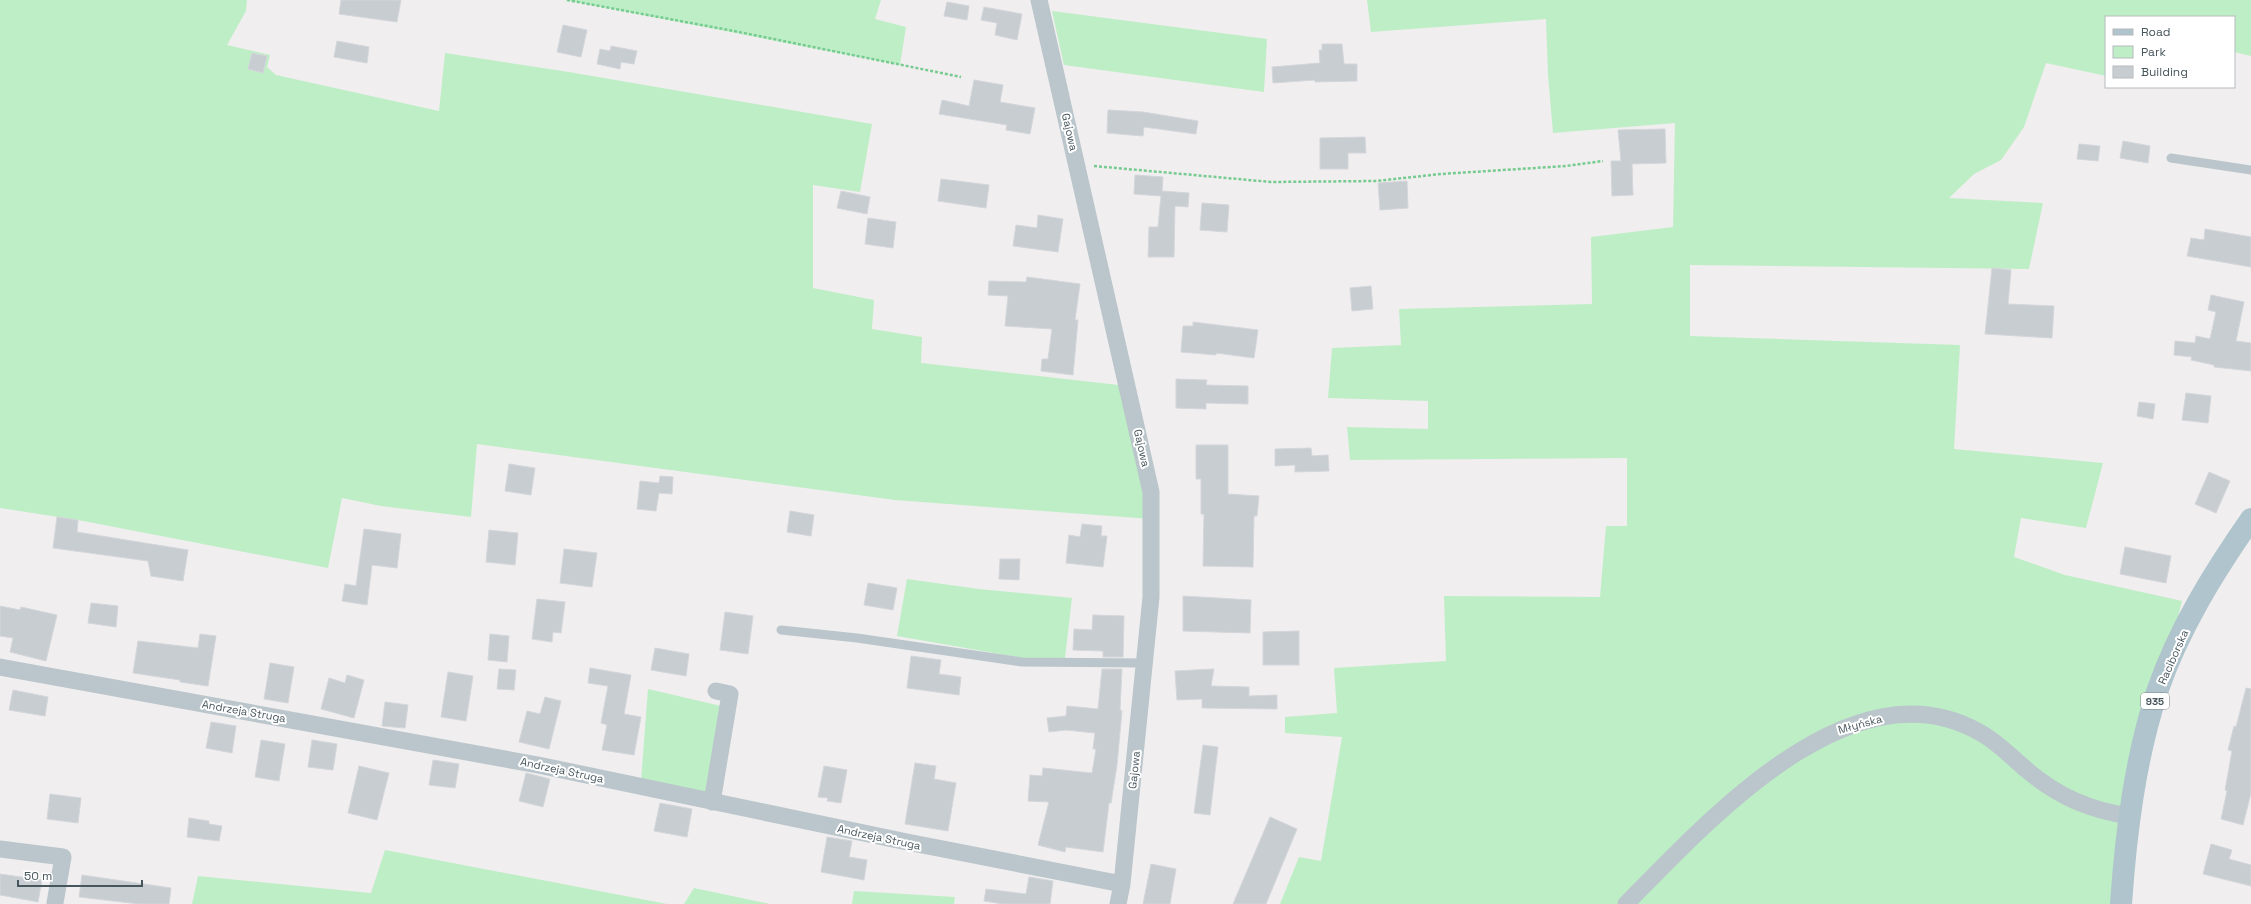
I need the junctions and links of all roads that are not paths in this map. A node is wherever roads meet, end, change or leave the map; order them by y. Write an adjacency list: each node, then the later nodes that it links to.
1 (1039, 0): 6 (street, Gajowa)
2 (2171, 158): 3 (lane)
3 (2251, 170)
4 (2251, 519): 10 (main road, Raciborska / 935)
5 (781, 630): 6 (lane)
6 (1145, 663): 12 (street, Gajowa)
7 (0, 667): 9 (street, Andrzeja Struga)
8 (716, 691): 9 (street)
9 (712, 802): 12 (street, Andrzeja Struga)
10 (2129, 816): 15 (street, Młyńska); 16 (main road, Raciborska / 935)
11 (0, 849): 13 (street)
12 (1122, 884): 14 (street, Gajowa)
13 (55, 903)
14 (1118, 904)
15 (1626, 904)
16 (2121, 904)

